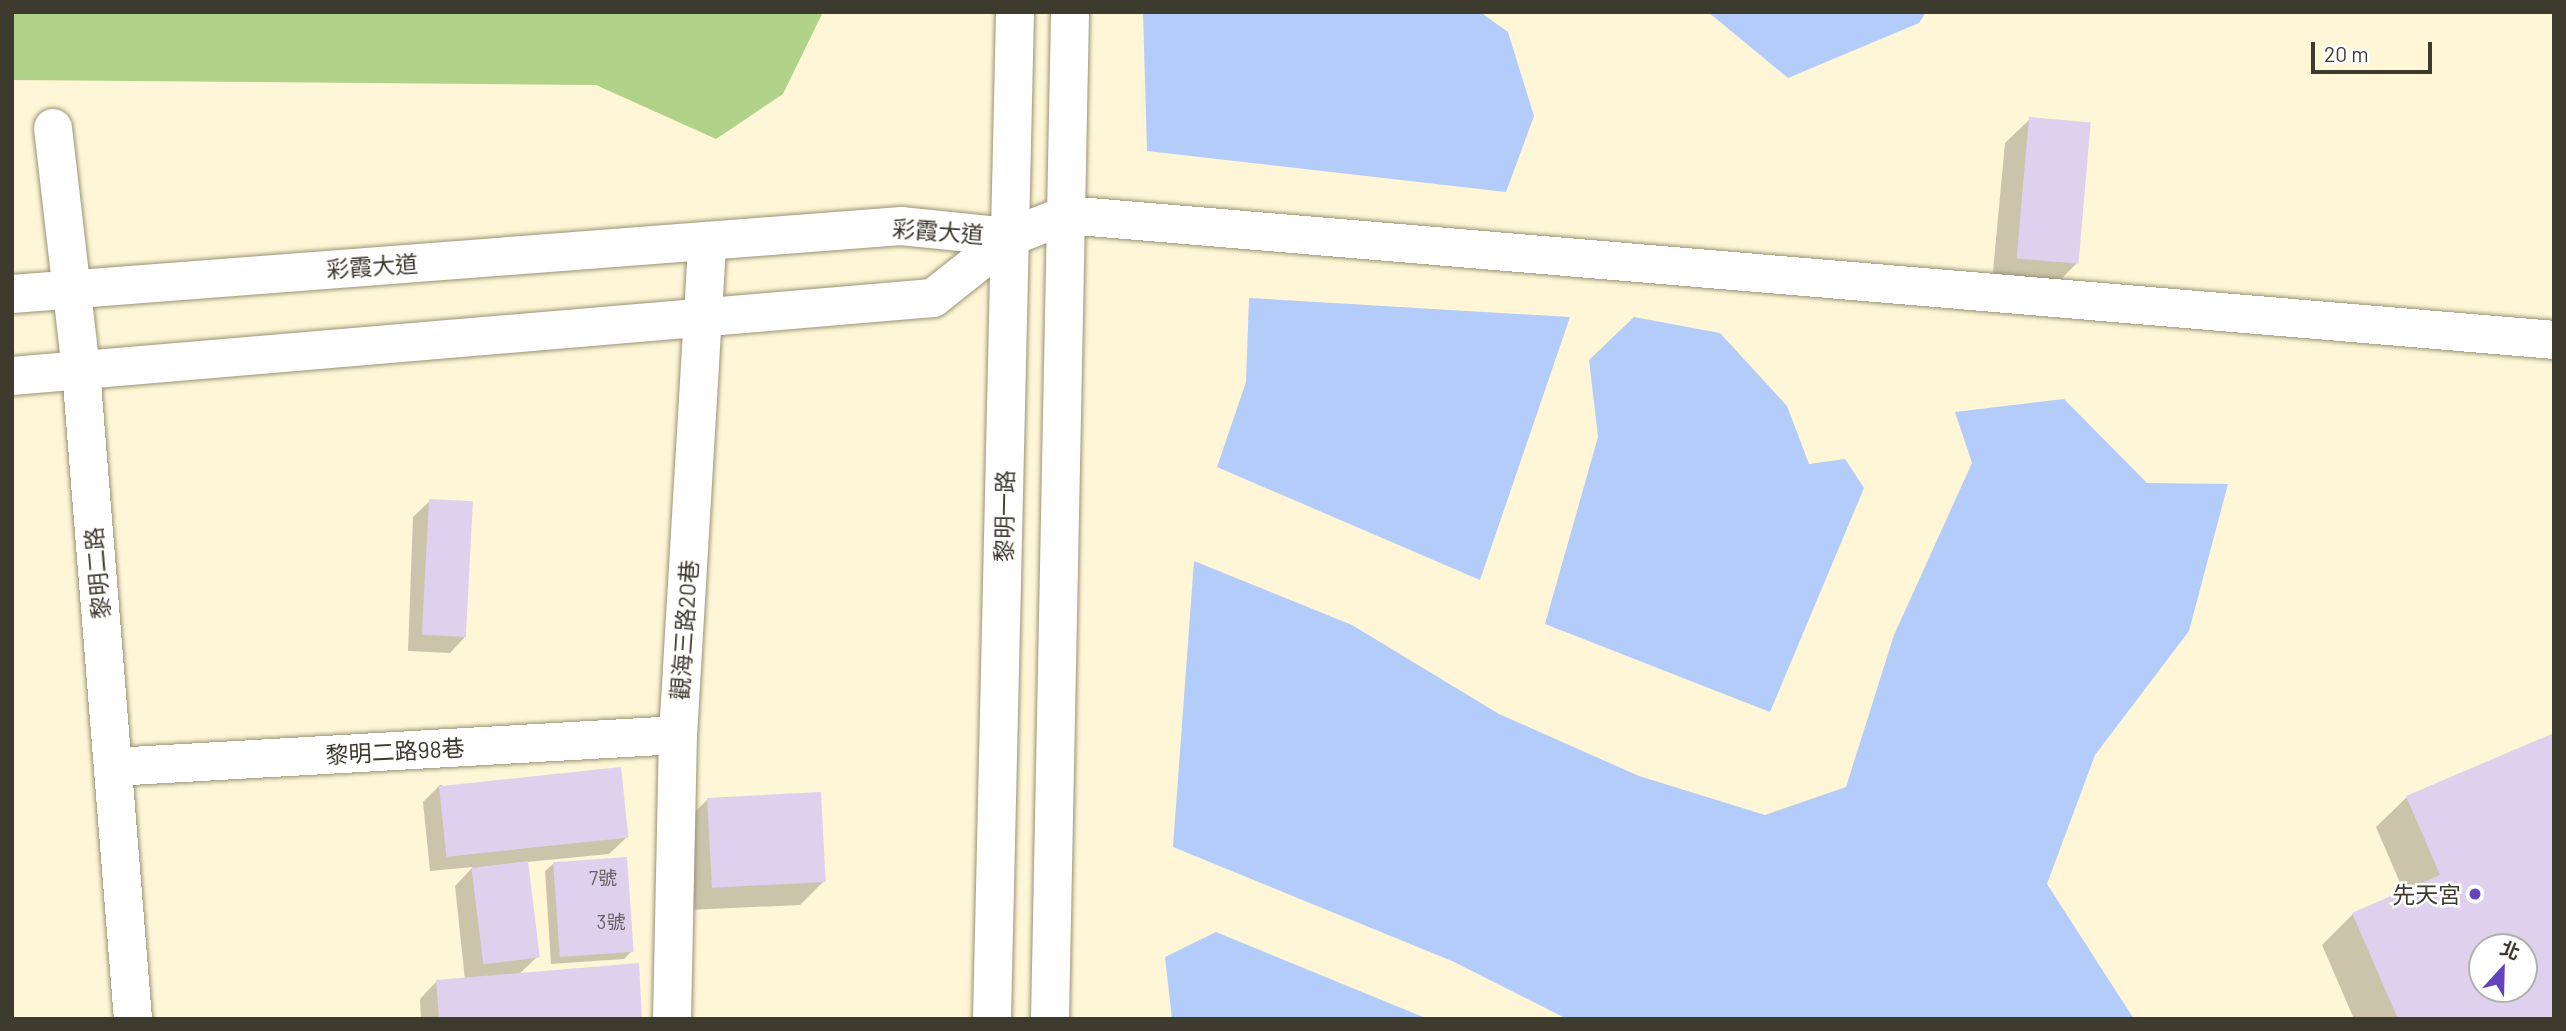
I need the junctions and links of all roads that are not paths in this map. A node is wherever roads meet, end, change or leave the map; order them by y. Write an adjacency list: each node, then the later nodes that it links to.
1 (1015, 12): 5 (street, 黎明一路)
2 (1070, 12): 4 (street)
3 (53, 128): 7 (street, 黎明二路)
4 (1066, 215): 5 (street); 10 (street); 18 (street)
5 (1010, 237): 6 (street, 彩霞大道); 9 (street, 彩霞大道); 17 (street, 黎明一路)
6 (707, 241): 7 (street, 彩霞大道); 9 (street, 觀海三路20巷)
7 (71, 289): 8 (street, 彩霞大道); 11 (street, 黎明二路)
8 (12, 295)
9 (703, 318): 11 (street, 彩霞大道); 13 (street, 觀海三路20巷)
10 (2554, 340)
11 (81, 370): 12 (street, 彩霞大道); 14 (street, 黎明二路)
12 (12, 376)
13 (678, 735): 14 (street, 黎明二路98巷); 16 (street, 觀海三路20巷)
14 (113, 767): 15 (street, 黎明二路)
15 (133, 1019)
16 (672, 1019)
17 (992, 1019)
18 (1050, 1019)

